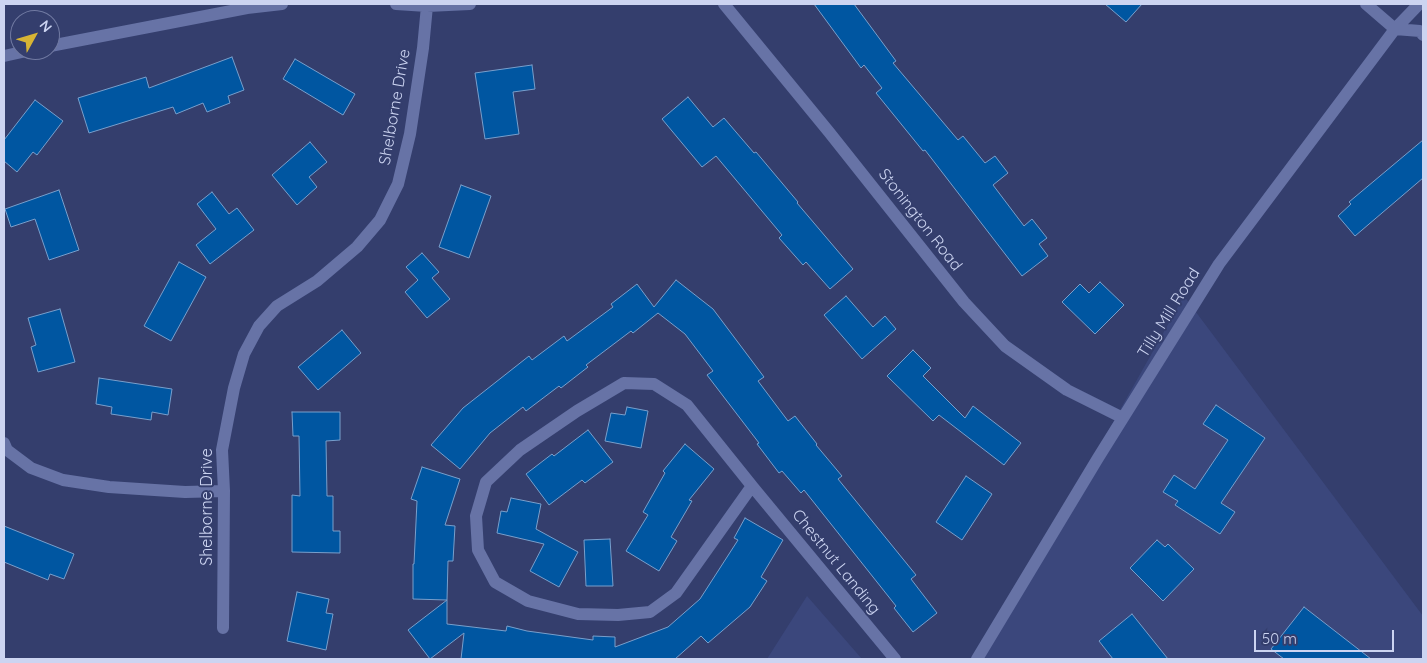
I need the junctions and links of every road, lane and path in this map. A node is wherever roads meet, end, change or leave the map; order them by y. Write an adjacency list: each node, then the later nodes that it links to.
1 (282, 4): 10 (street)
2 (396, 4): 7 (street)
3 (470, 4): 7 (street)
4 (724, 4): 11 (street, Stonington Road)
5 (1366, 4): 8 (street)
6 (1419, 4): 8 (street, Tilly Mill Road)
7 (426, 6): 14 (street, Shelborne Drive)
8 (1396, 29): 9 (street); 11 (street, Tilly Mill Road)
9 (1423, 35)
10 (60, 44)
11 (1123, 418): 17 (street, Tilly Mill Road)
12 (4, 443): 14 (street)
13 (752, 486): 13 (street, Chestnut Landing); 16 (street, Chestnut Landing)
14 (224, 491): 15 (street, Shelborne Drive)
15 (223, 628)
16 (895, 659)
17 (977, 659)

